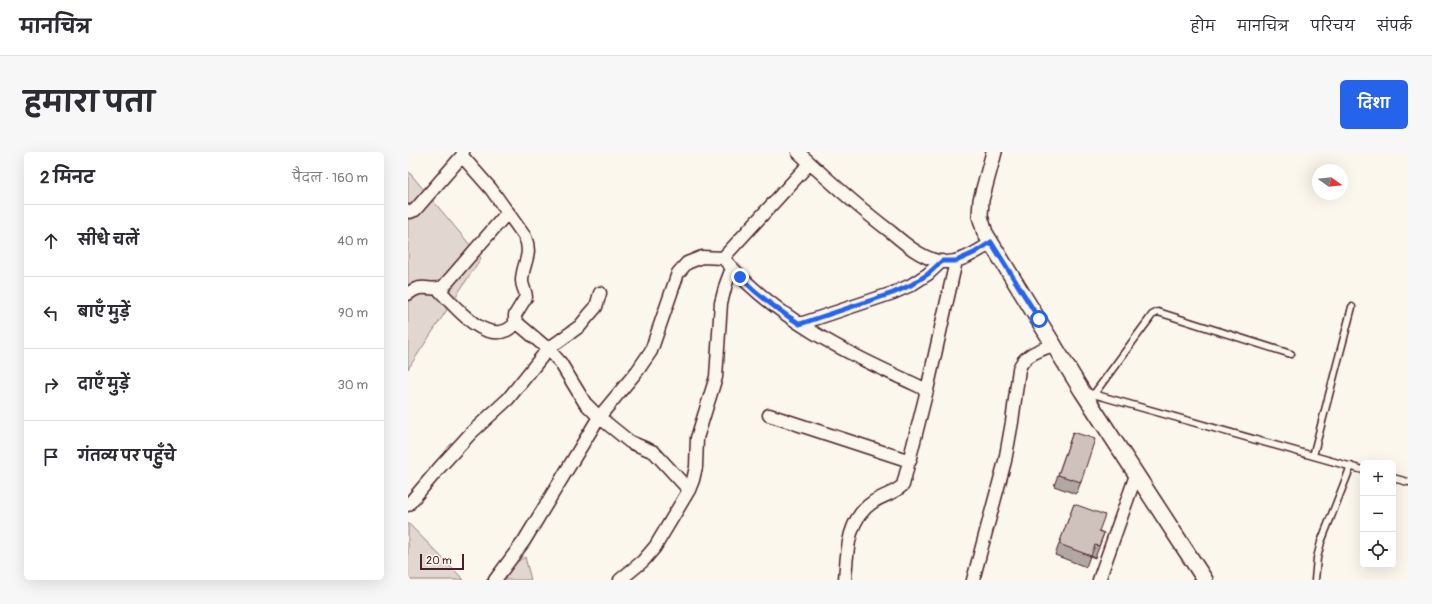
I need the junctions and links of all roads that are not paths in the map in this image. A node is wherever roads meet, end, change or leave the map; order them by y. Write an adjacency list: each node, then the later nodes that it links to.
1 (994, 152): 7 (street)
2 (799, 153): 4 (street)
3 (463, 154): 5 (street); 6 (street)
4 (809, 164): 8 (street); 9 (street)
5 (408, 211)
6 (508, 212): 12 (street); 16 (street)
7 (991, 242): 10 (street); 18 (street)
8 (723, 258): 11 (street); 24 (street)
9 (942, 261): 10 (street); 17 (street)
10 (956, 261): 21 (street)
11 (732, 268): 17 (street); 32 (street)
12 (438, 289): 14 (street); 16 (street)
13 (600, 293): 19 (street)
14 (408, 294)
15 (1352, 307): 25 (lane)
16 (517, 322): 19 (street)
17 (800, 324): 21 (street)
18 (1055, 344): 22 (street); 37 (street)
19 (548, 349): 24 (street); 33 (street)
20 (1291, 354): 22 (lane)
21 (927, 390): 26 (street)
22 (1088, 392): 25 (lane); 29 (street)
23 (769, 415): 26 (street)
24 (599, 417): 32 (street); 34 (street)
25 (1313, 456): 27 (lane)
26 (910, 461): 36 (street)
27 (1351, 466): 28 (lane); 40 (lane)
28 (1360, 469)
29 (1136, 475): 38 (street); 39 (street)
30 (1396, 479): 31 (lane)
31 (1408, 482)
32 (689, 490): 35 (street)
33 (408, 505)
34 (495, 580)
35 (620, 580)
36 (845, 580)
37 (973, 580)
38 (1099, 580)
39 (1205, 580)
40 (1315, 580)

